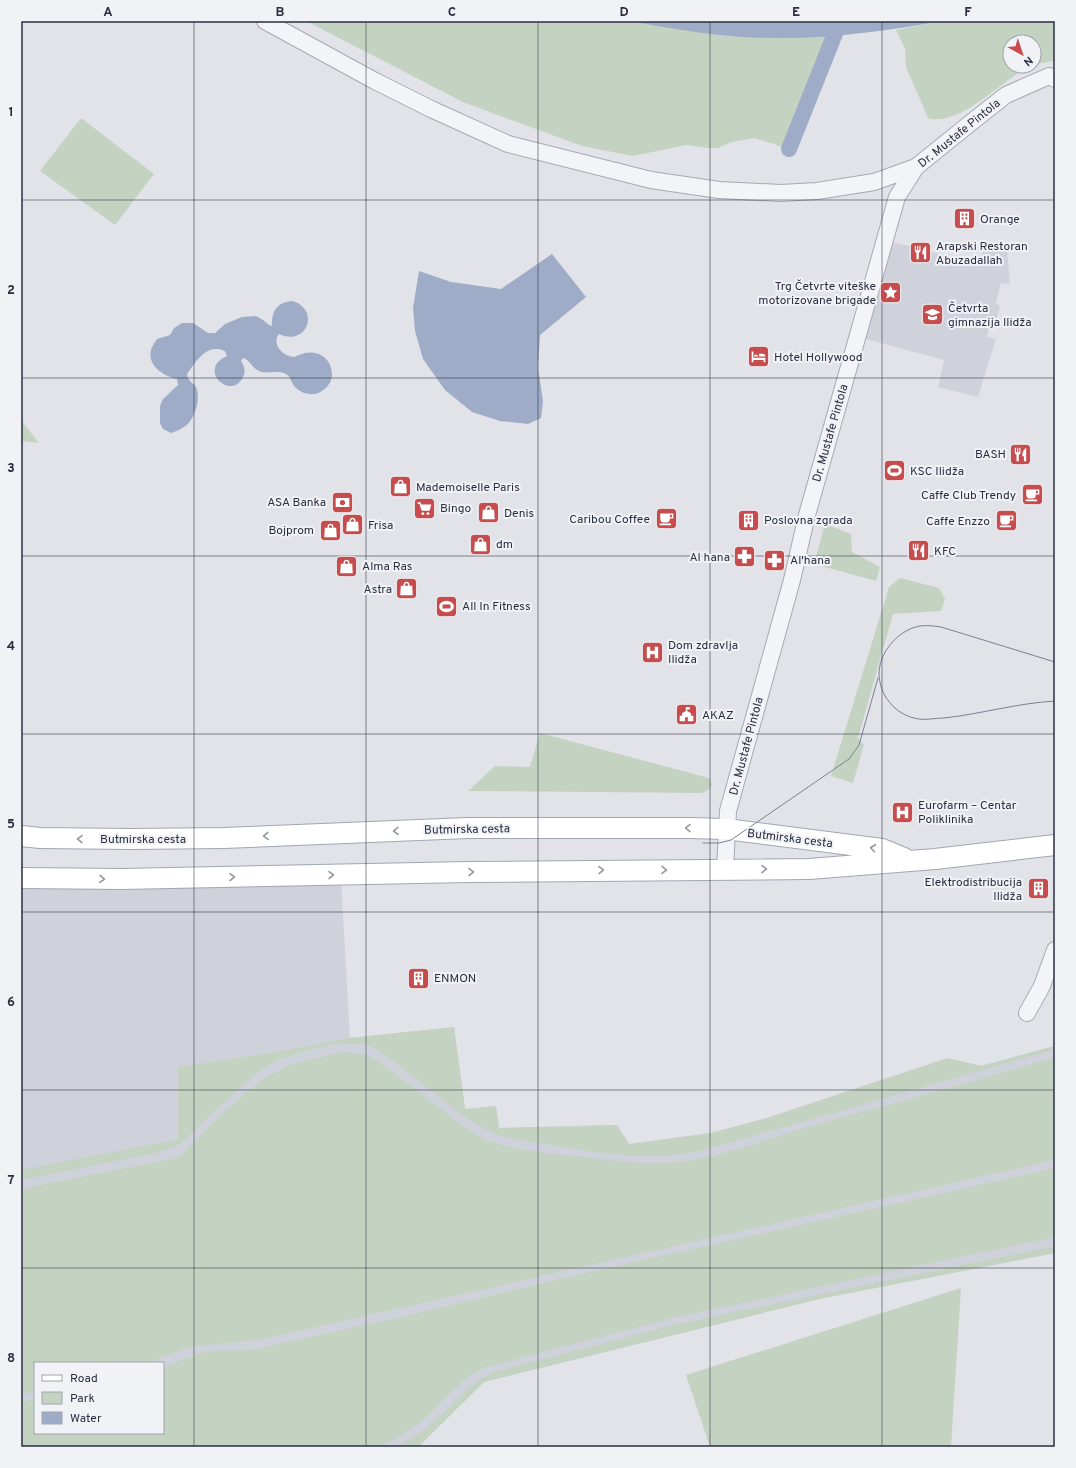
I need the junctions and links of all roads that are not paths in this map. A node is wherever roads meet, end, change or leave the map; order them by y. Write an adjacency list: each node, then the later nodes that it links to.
1 (265, 21): 3 (street)
2 (1053, 76): 3 (street, Dr. Mustafe Pintola)
3 (916, 167): 4 (street, Dr. Mustafe Pintola)
4 (726, 829): 5 (main road, Butmirska cesta, one-way to 5); 7 (main road, Butmirska cesta, one-way to 4); 8 (street, Dr. Mustafe Pintola)
5 (21, 836)
6 (1055, 846): 7 (main road, Butmirska cesta)
7 (910, 860): 8 (main road, Butmirska cesta, one-way to 7)
8 (725, 869): 9 (main road, Butmirska cesta, one-way to 8)
9 (21, 878)
10 (1055, 950): 11 (street)
11 (1027, 1014)

